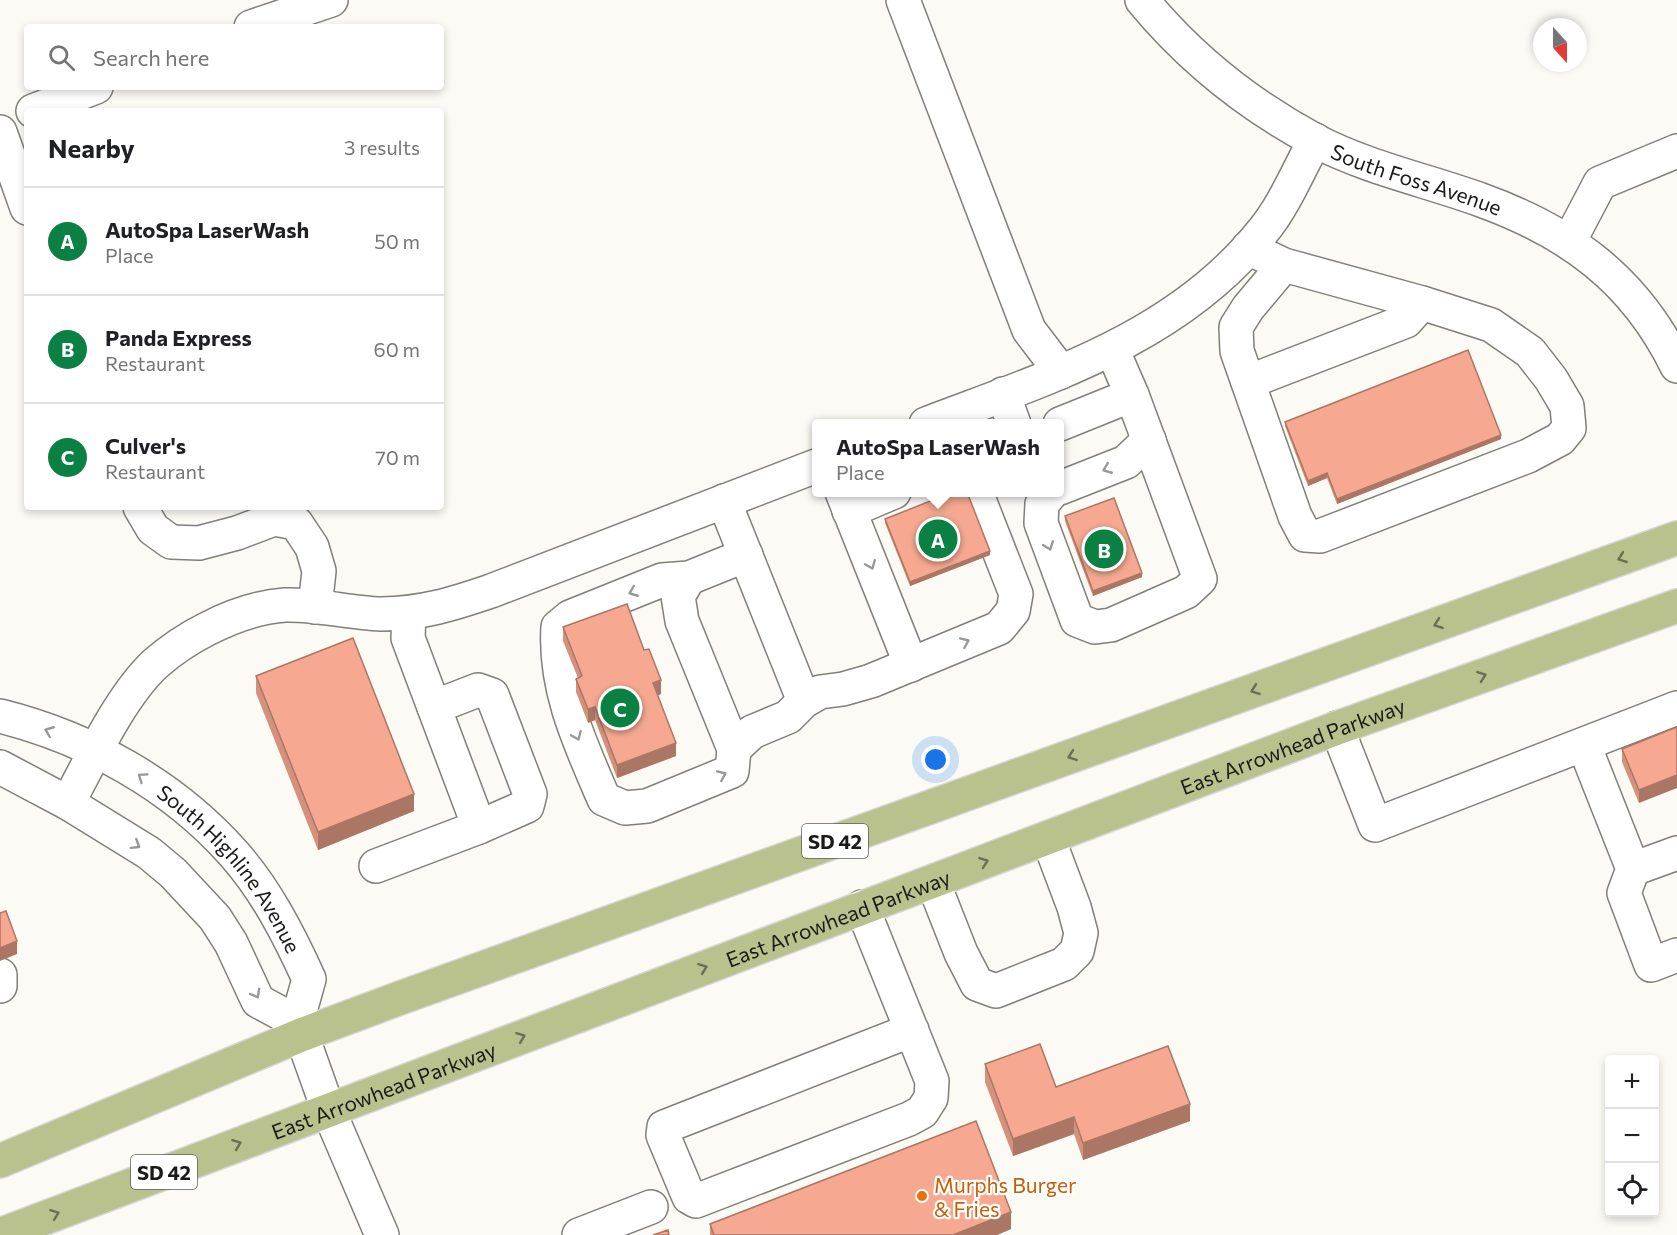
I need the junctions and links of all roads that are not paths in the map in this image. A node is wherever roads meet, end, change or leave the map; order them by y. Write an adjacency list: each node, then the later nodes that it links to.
1 (331, 0): 4 (street)
2 (903, 0): 19 (street)
3 (1142, 0): 10 (street, South Foss Avenue)
4 (259, 24)
5 (88, 90): 6 (street)
6 (41, 108)
7 (24, 114): 8 (street)
8 (0, 124)
9 (0, 132): 12 (street)
10 (1315, 140): 13 (street, South Foss Avenue); 14 (street)
11 (1677, 151): 13 (street)
12 (24, 200)
13 (1569, 242): 18 (street, South Foss Avenue)
14 (1248, 248): 15 (street); 17 (street)
15 (1284, 265): 16 (street); 20 (street)
16 (1422, 303): 20 (street); 20 (street)
17 (1112, 349): 19 (street); 21 (street)
18 (1677, 366)
19 (1061, 372): 22 (street)
20 (1248, 382)
21 (1132, 395): 24 (street); 25 (street)
22 (1009, 409): 23 (street)
23 (950, 419)
24 (1064, 422)
25 (1149, 440): 27 (street, one-way to 27); 30 (street, one-way to 25)
26 (812, 468): 31 (street)
27 (1064, 486)
28 (867, 497): 32 (street)
29 (978, 497): 40 (street, one-way to 29)
30 (1048, 497)
31 (724, 501): 35 (street); 39 (street)
32 (845, 501): 40 (street, one-way to 40)
33 (142, 510): 38 (street)
34 (1677, 538): 62 (main road, SD 42, one-way to 62)
35 (746, 555): 36 (street); 41 (street)
36 (689, 578): 47 (street); 47 (street, one-way to 47)
37 (1677, 606): 46 (main road, East Arrowhead Parkway / SD 42, one-way to 37)
38 (315, 607): 39 (street); 48 (street)
39 (409, 613): 42 (street)
40 (911, 665): 41 (street)
41 (804, 700): 47 (street)
42 (434, 708): 52 (street); 52 (street)
43 (1677, 708): 49 (street)
44 (0, 716): 48 (street, South Highline Avenue, one-way to 44)
45 (1677, 725): 49 (street)
46 (1338, 728): 49 (street); 53 (main road, East Arrowhead Parkway / SD 42)
47 (734, 749)
48 (96, 750): 51 (street); 62 (street, South Highline Avenue, one-way to 48)
49 (1586, 752): 56 (street)
50 (0, 767): 51 (street, South Highline Avenue)
51 (68, 802): 62 (street, South Highline Avenue, one-way to 62)
52 (479, 827): 55 (street)
53 (1048, 838): 57 (main road, East Arrowhead Parkway / SD 42, one-way to 53); 57 (street)
54 (1677, 853): 56 (street)
55 (376, 866)
56 (1633, 869): 59 (street)
57 (933, 882): 58 (main road, East Arrowhead Parkway / SD 42)
58 (862, 907): 63 (street); 64 (main road, East Arrowhead Parkway / SD 42, one-way to 58)
59 (1677, 955)
60 (0, 975): 61 (street)
61 (0, 986)
62 (299, 1028): 64 (street); 65 (main road, SD 42)
63 (912, 1030): 63 (street)
64 (328, 1109): 67 (main road, East Arrowhead Parkway / SD 42, one-way to 64); 68 (street)
65 (0, 1161)
66 (651, 1207): 69 (street)
67 (0, 1235)
68 (382, 1235)
69 (579, 1235)

